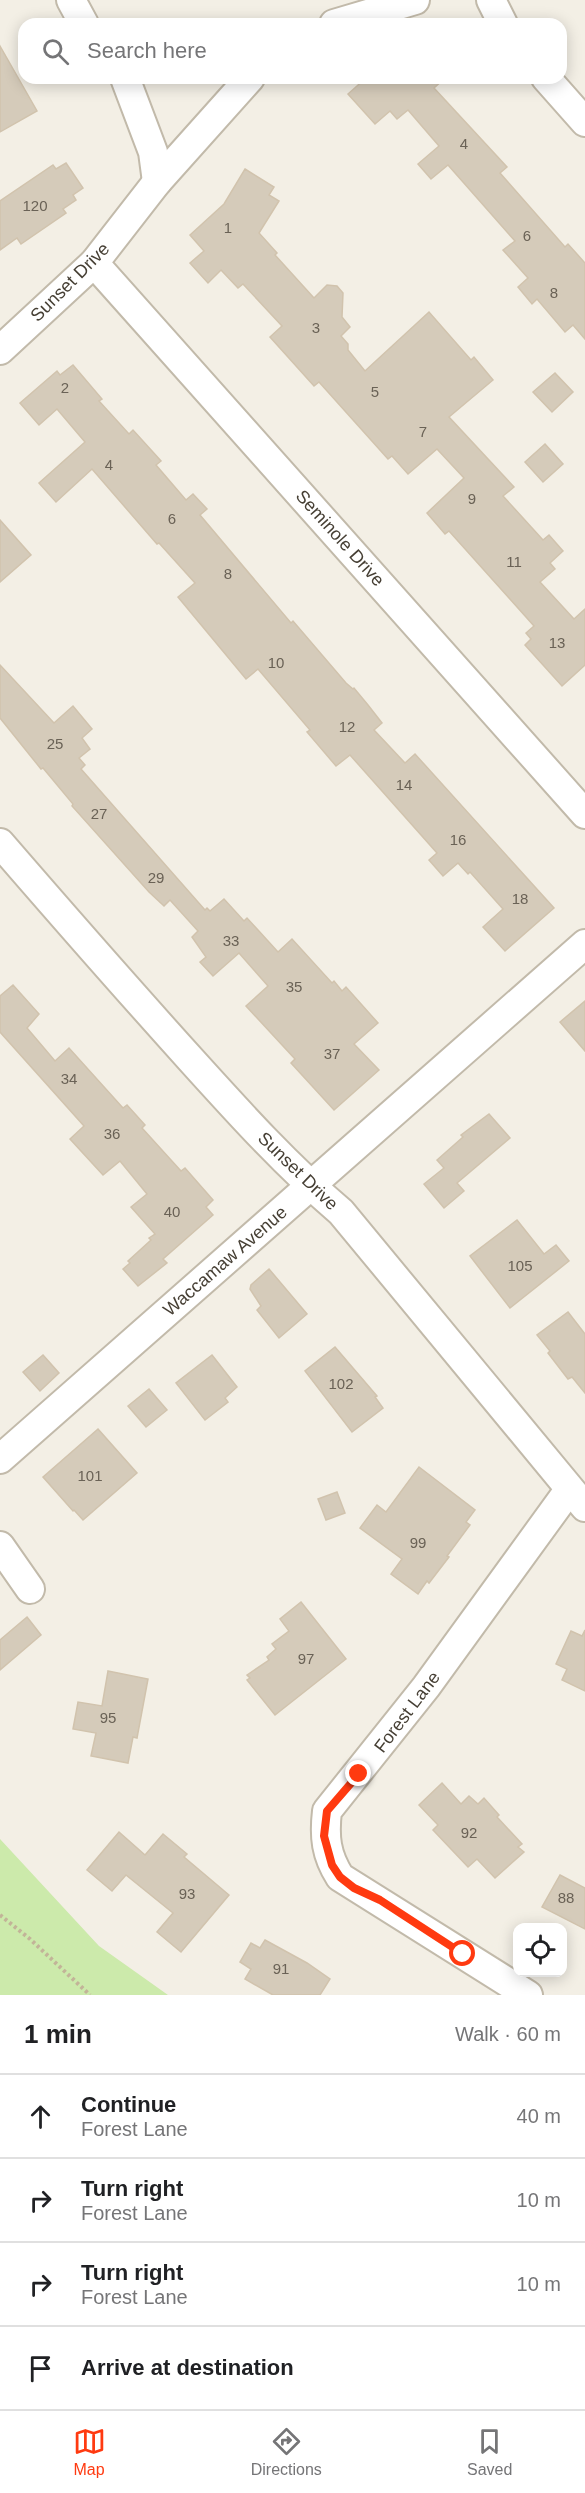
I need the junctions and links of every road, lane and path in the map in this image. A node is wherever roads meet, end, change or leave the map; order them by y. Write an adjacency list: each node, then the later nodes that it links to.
1 (71, 0): 4 (street)
2 (415, 0): 5 (street)
3 (491, 0): 6 (street)
4 (81, 18)
5 (354, 18)
6 (500, 18)
7 (127, 84): 11 (street)
8 (245, 84): 11 (street, Sunset Drive)
9 (551, 84): 10 (street)
10 (585, 122)
11 (157, 182): 12 (street, Sunset Drive)
12 (94, 263): 13 (street, Sunset Drive); 14 (street, Seminole Drive)
13 (0, 350)
14 (585, 814)
15 (0, 843): 17 (street, Sunset Drive)
16 (585, 944): 17 (street, Waccamaw Avenue)
17 (310, 1186): 18 (street, Waccamaw Avenue); 19 (street, Sunset Drive)
18 (0, 1459)
19 (577, 1499): 24 (street, Forest Lane)
20 (0, 1546): 21 (street)
21 (30, 1588)
22 (0, 1916): 23 (path)
23 (90, 1995)
24 (528, 1995)

